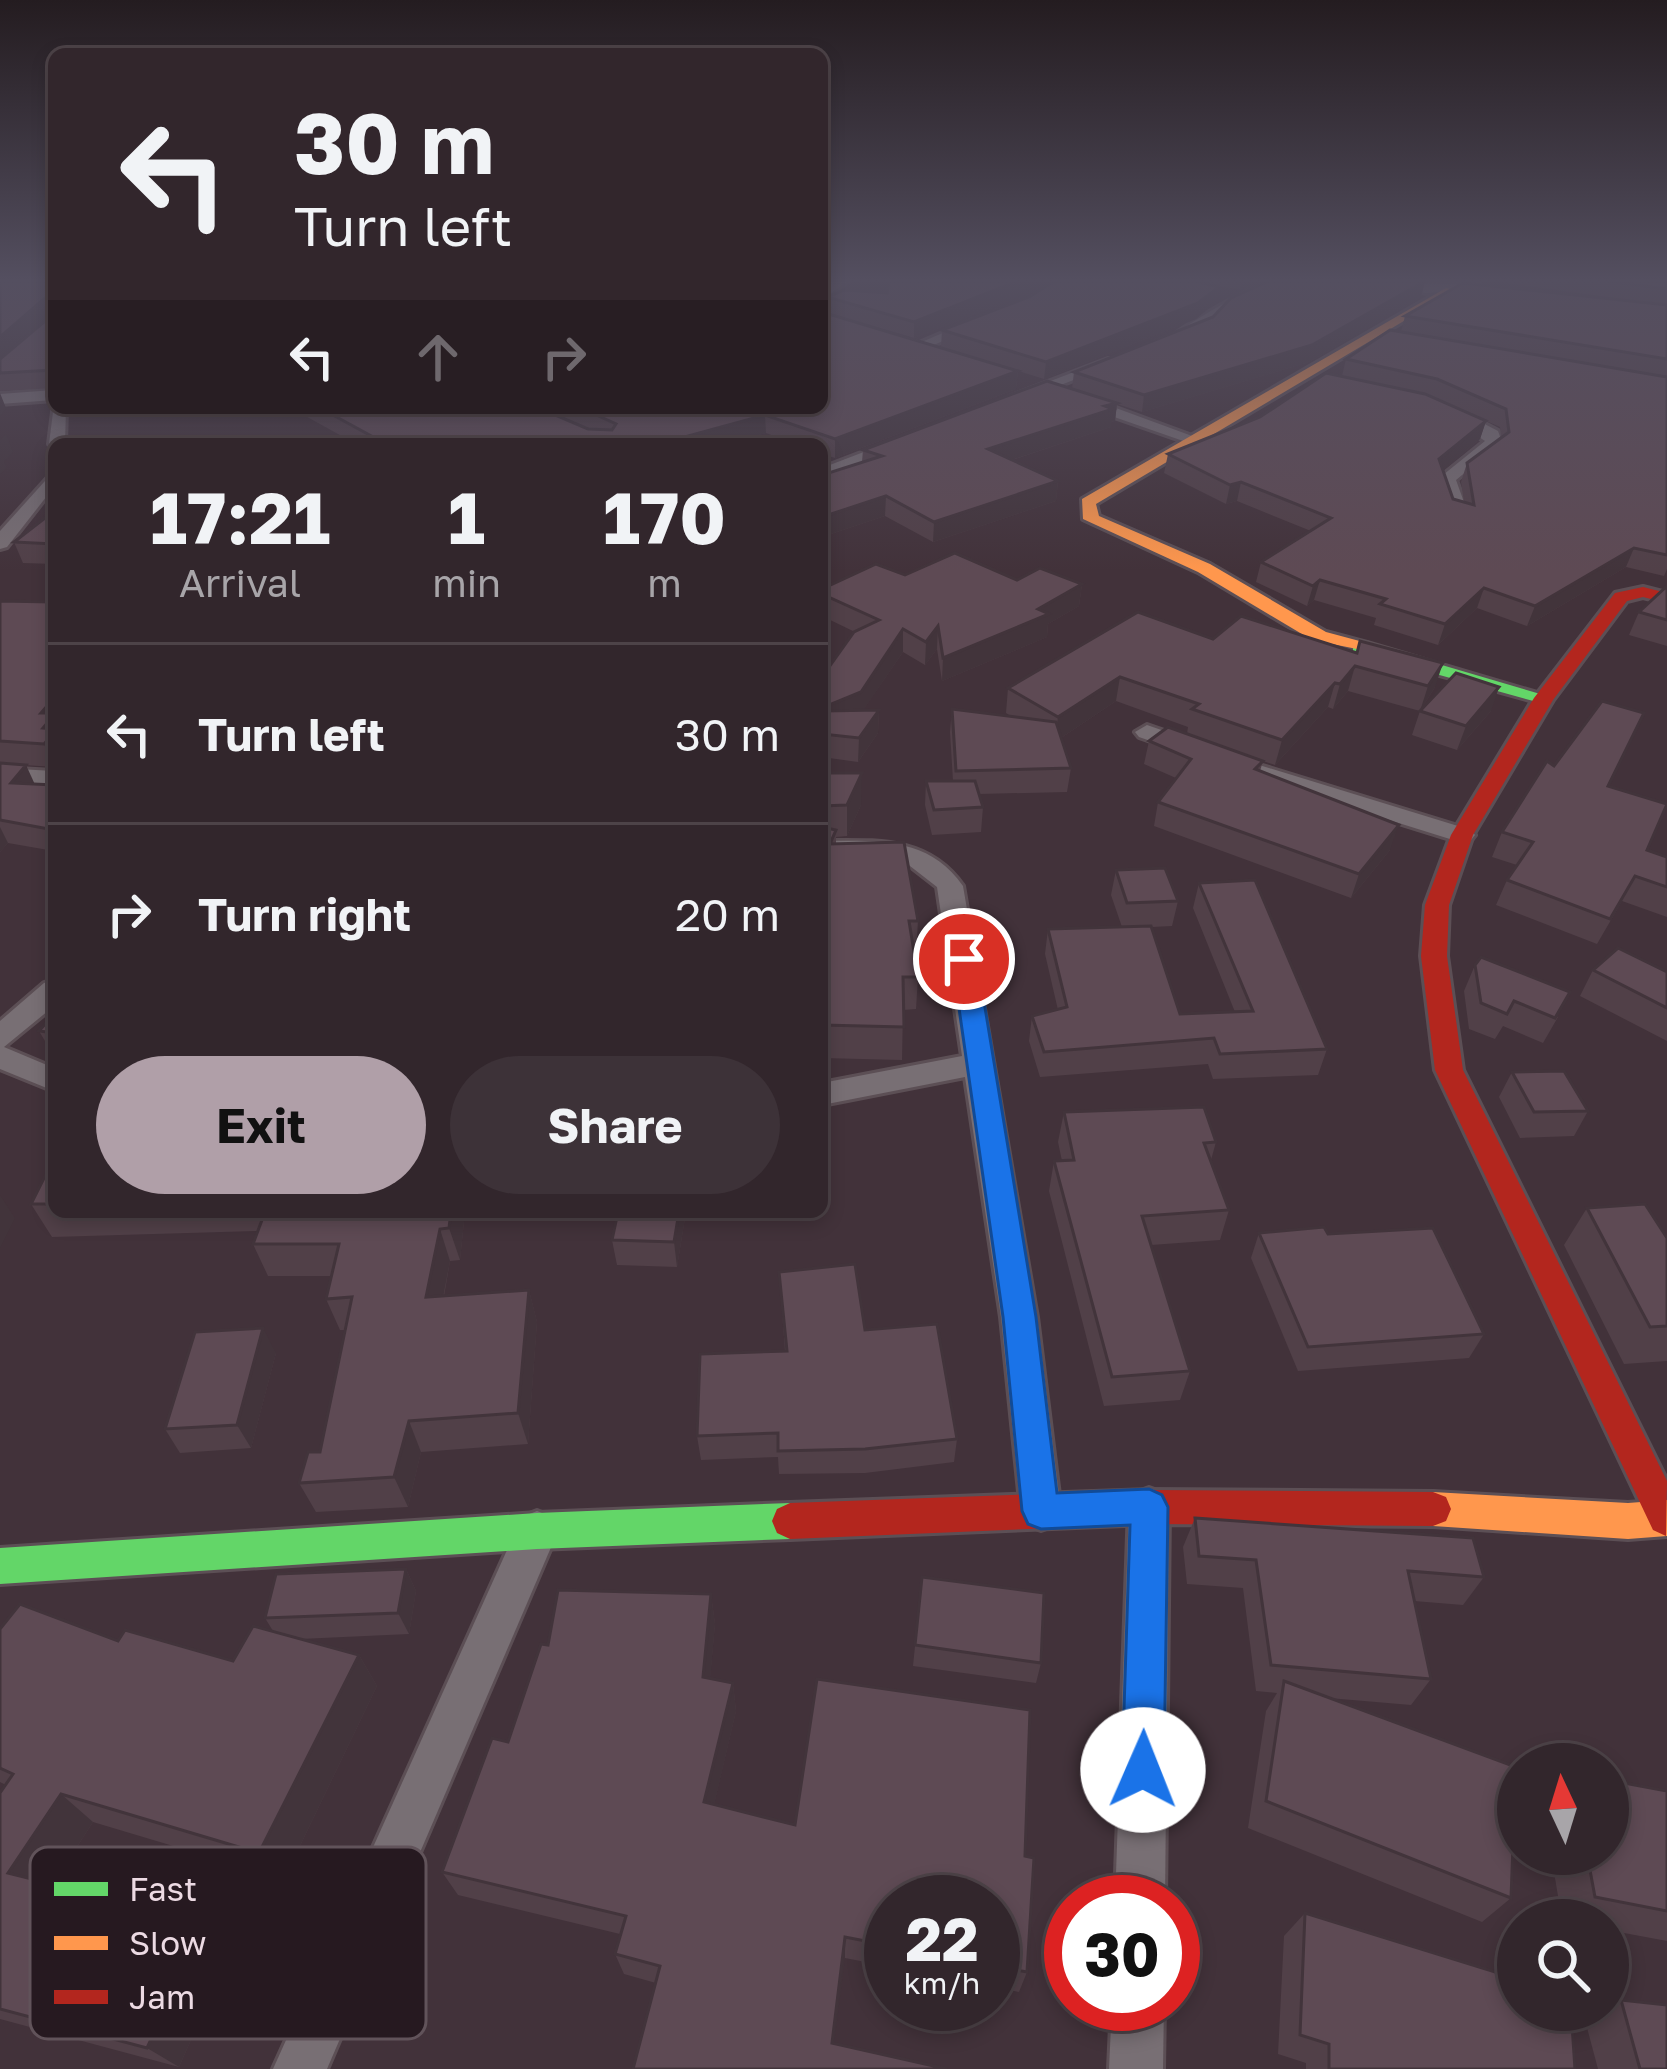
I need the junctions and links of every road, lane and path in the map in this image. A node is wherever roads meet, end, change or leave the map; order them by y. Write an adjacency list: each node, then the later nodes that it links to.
1 (1071, 378): 4 (street)
2 (1325, 378): 10 (street)
3 (1020, 380): 4 (street)
4 (1042, 388): 7 (street); 10 (street)
5 (48, 395): 6 (street)
6 (0, 399)
7 (999, 405)
8 (1438, 407): 13 (street)
9 (914, 439): 11 (street)
10 (1196, 440): 16 (street)
11 (828, 472)
12 (48, 483): 14 (street)
13 (1460, 516)
14 (0, 543)
15 (1667, 598): 16 (street)
16 (1544, 698): 20 (street)
17 (1147, 732): 20 (street)
18 (0, 775): 19 (street)
19 (48, 778)
20 (1462, 835): 30 (street)
21 (828, 849): 25 (street)
22 (48, 995): 23 (street)
23 (0, 1038)
24 (0, 1058): 26 (street)
25 (980, 1063): 27 (street); 29 (street)
26 (48, 1078)
27 (828, 1093)
28 (1149, 1507): 29 (street); 30 (street); 34 (street)
29 (1041, 1511): 31 (street)
30 (1667, 1518)
31 (537, 1531): 32 (street); 33 (street)
32 (0, 1566)
33 (398, 1847)
34 (1141, 1875)
35 (1137, 2031): 38 (street)
36 (313, 2039): 37 (street)
37 (300, 2069)
38 (1136, 2069)

